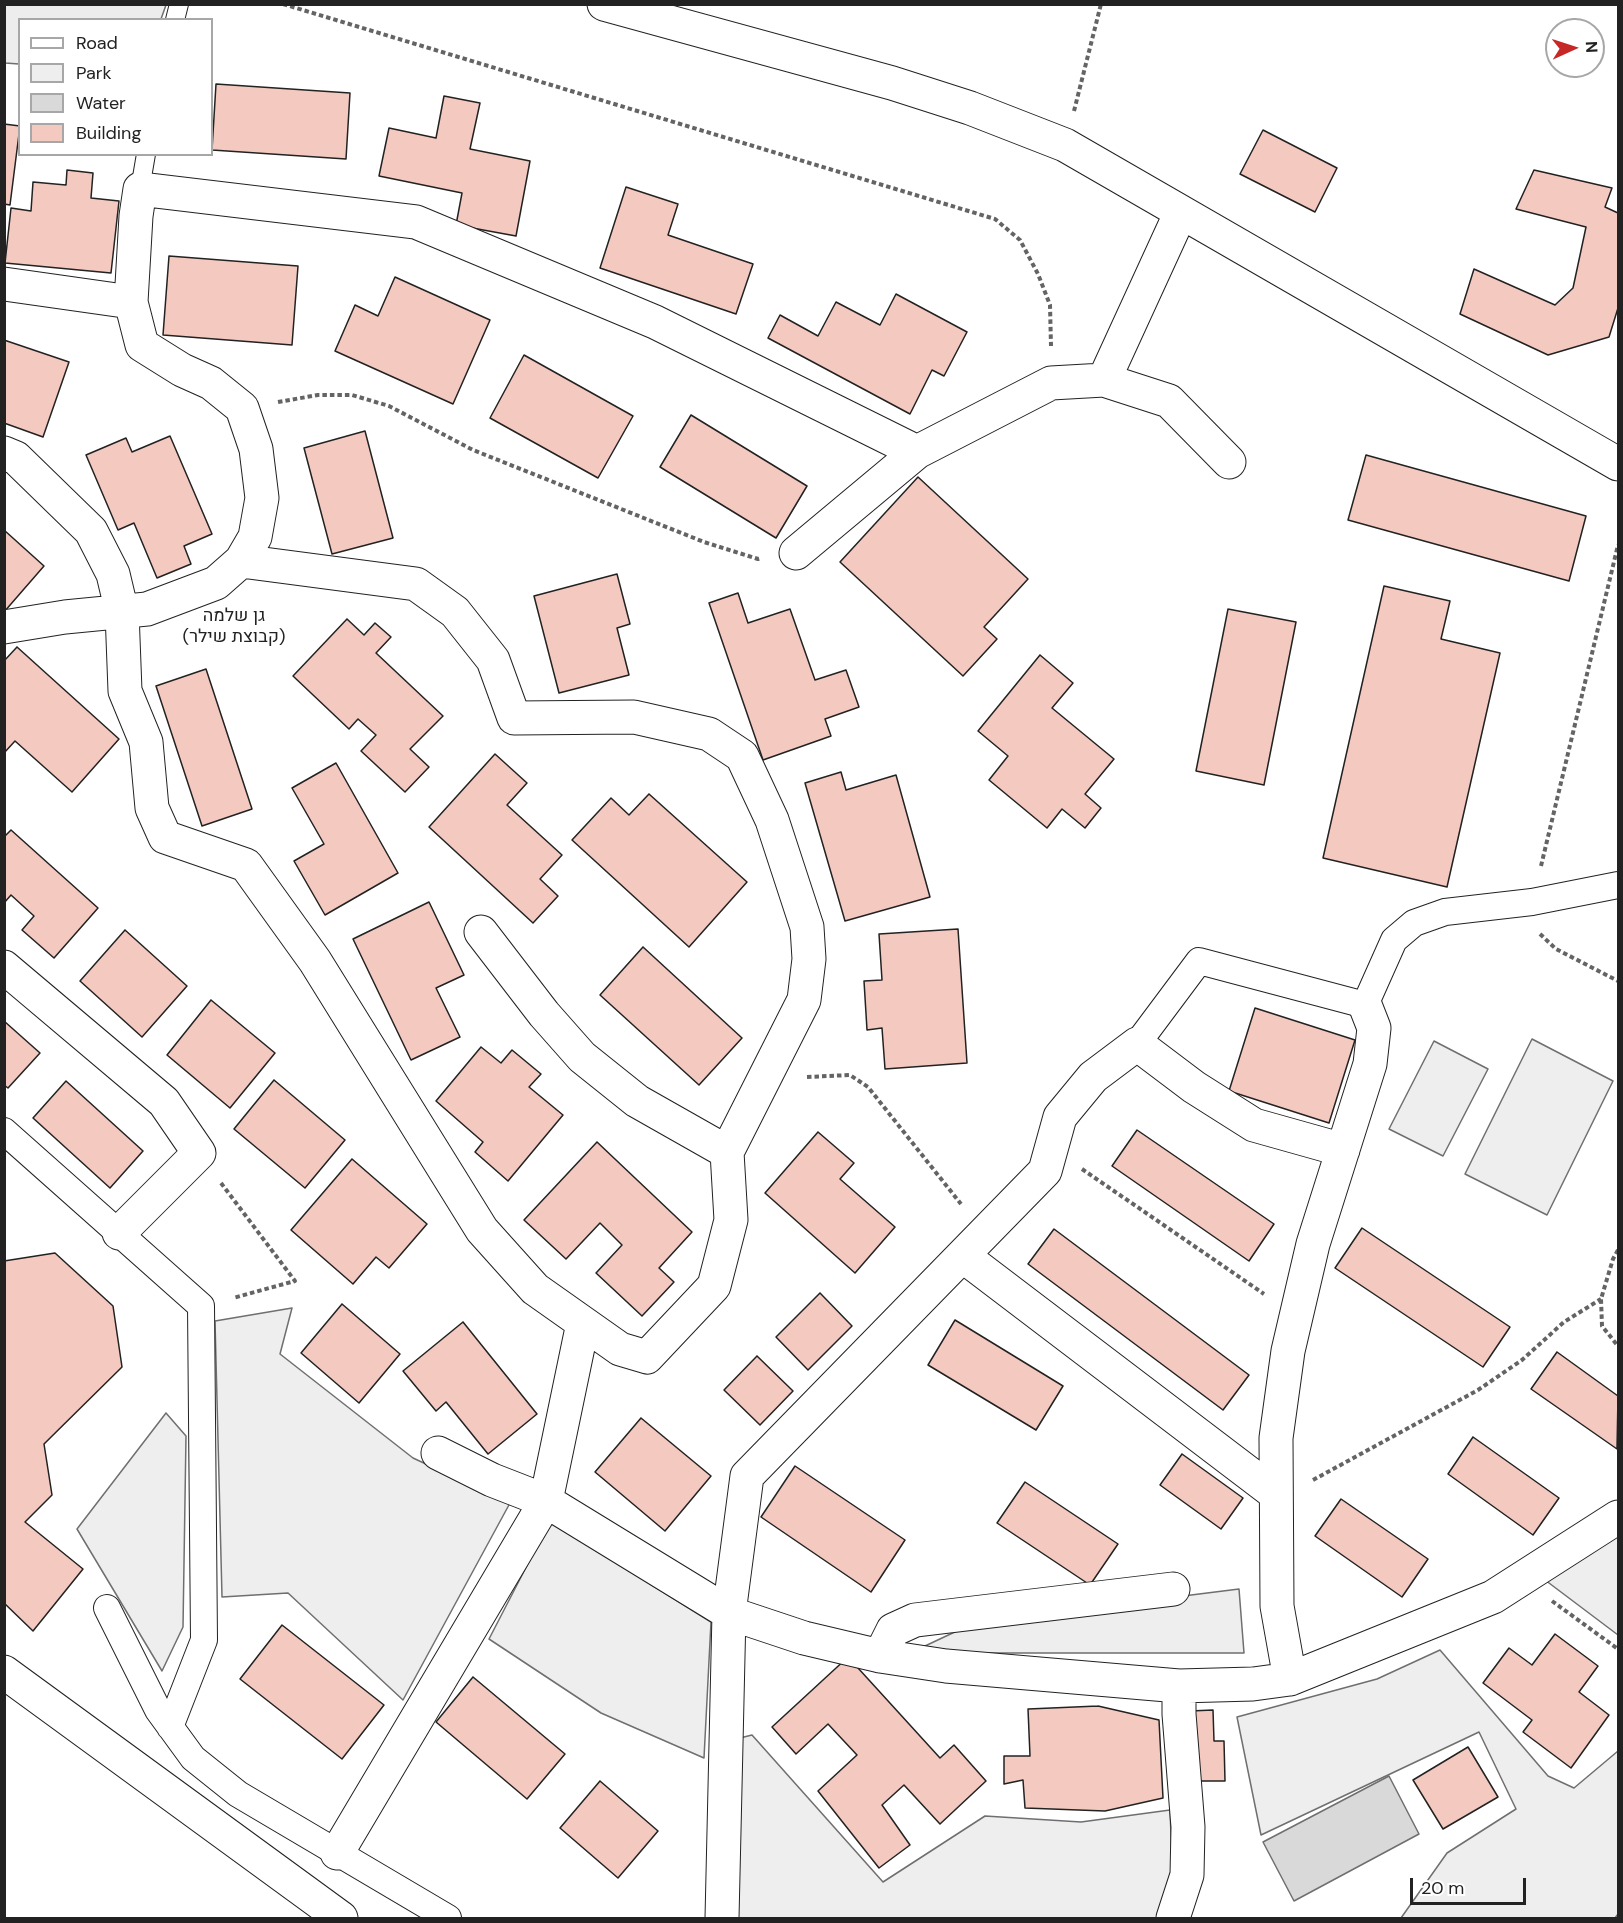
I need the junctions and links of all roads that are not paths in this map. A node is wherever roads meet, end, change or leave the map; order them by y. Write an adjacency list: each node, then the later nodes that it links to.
1 (604, 4): 4 (street)
2 (146, 156): 3 (lane)
3 (140, 189): 6 (street); 8 (street)
4 (1181, 212): 7 (street); 11 (street)
5 (4, 284): 6 (street)
6 (131, 302): 13 (street)
7 (1104, 380): 8 (street); 10 (street)
8 (917, 452): 12 (street)
9 (4, 453): 14 (street)
10 (1228, 462)
11 (1618, 464)
12 (796, 553)
13 (241, 561): 14 (street); 23 (street)
14 (122, 612): 15 (street); 26 (street)
15 (4, 627)
16 (1618, 885): 19 (street)
17 (481, 932): 23 (street)
18 (4, 967): 24 (street)
19 (1365, 1005): 20 (street); 22 (street)
20 (1137, 1044): 22 (street); 25 (street)
21 (4, 1131): 24 (street)
22 (1342, 1150): 28 (street)
23 (727, 1152): 26 (street)
24 (119, 1233): 38 (street)
25 (973, 1244): 28 (street); 33 (street)
26 (584, 1323): 29 (street)
27 (438, 1454): 29 (street)
28 (1276, 1494): 36 (street)
29 (546, 1501): 33 (street); 39 (street)
30 (1618, 1517): 36 (street)
31 (1173, 1589): 34 (street)
32 (107, 1608): 38 (street)
33 (729, 1612): 34 (street); 42 (street)
34 (880, 1656): 37 (street)
35 (4, 1672): 40 (street)
36 (1290, 1679): 37 (street)
37 (1179, 1686): 43 (street)
38 (170, 1726): 39 (street)
39 (337, 1852): 41 (street)
40 (341, 1918)
41 (448, 1918)
42 (722, 1918)
43 (1173, 1918)

